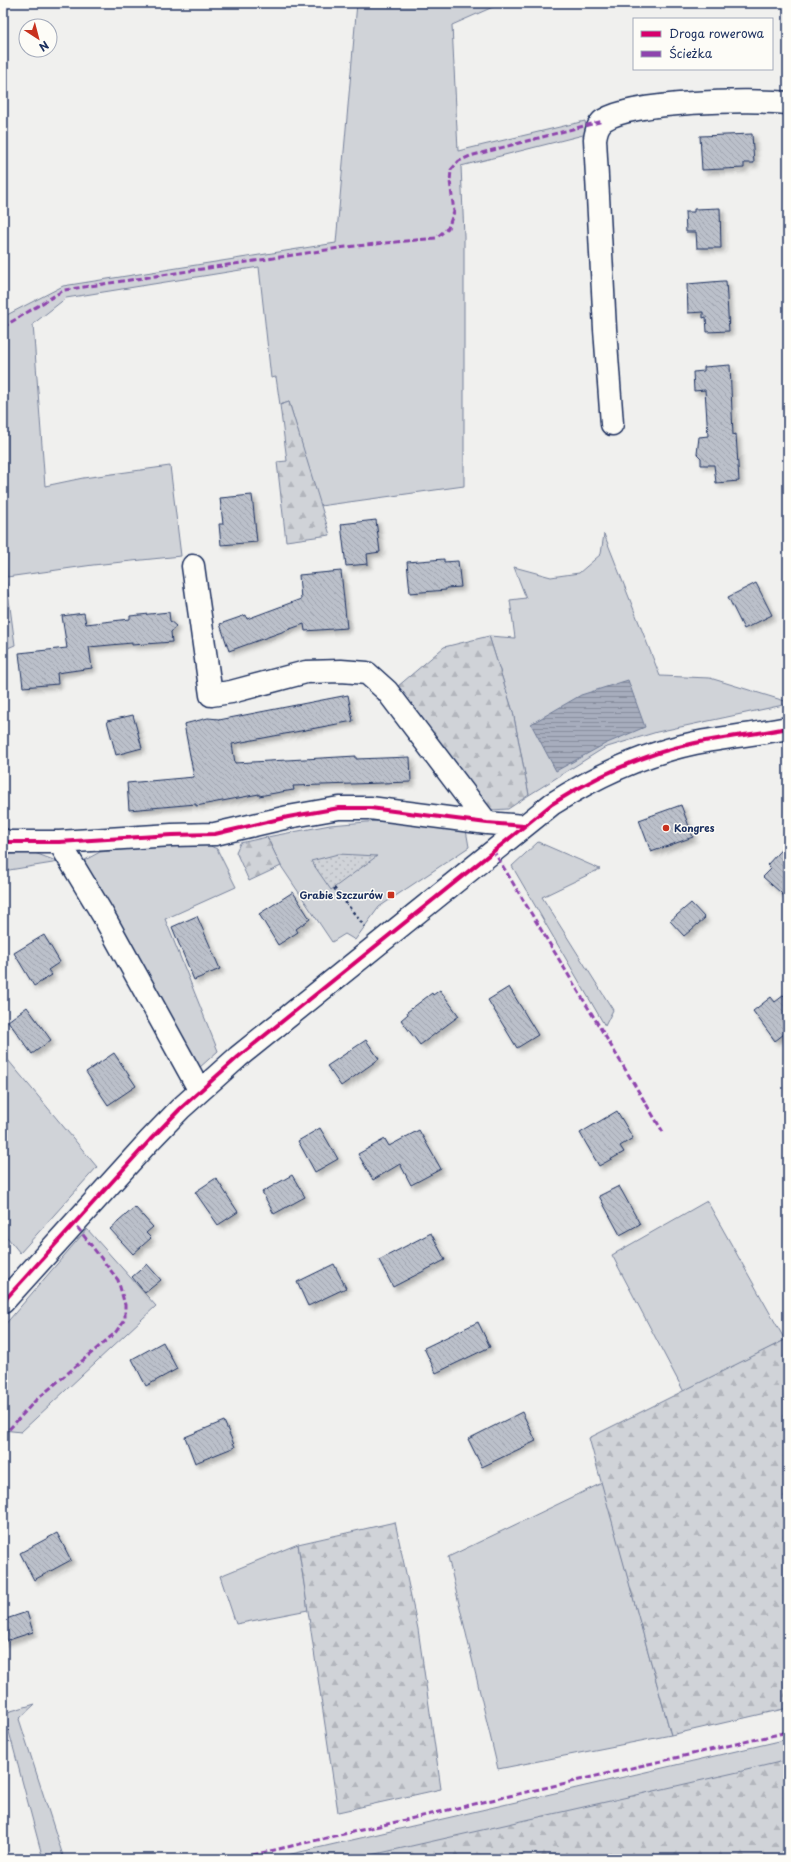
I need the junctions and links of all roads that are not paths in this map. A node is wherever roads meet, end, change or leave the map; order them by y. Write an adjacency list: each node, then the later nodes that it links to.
1 (788, 103): 2 (street)
2 (612, 424)
3 (193, 566): 5 (street)
4 (788, 728): 6 (street)
5 (487, 823): 6 (street); 8 (street)
6 (524, 826): 9 (street)
7 (4, 841): 8 (street)
8 (59, 842): 9 (street)
9 (200, 1091): 10 (street)
10 (3, 1302)

